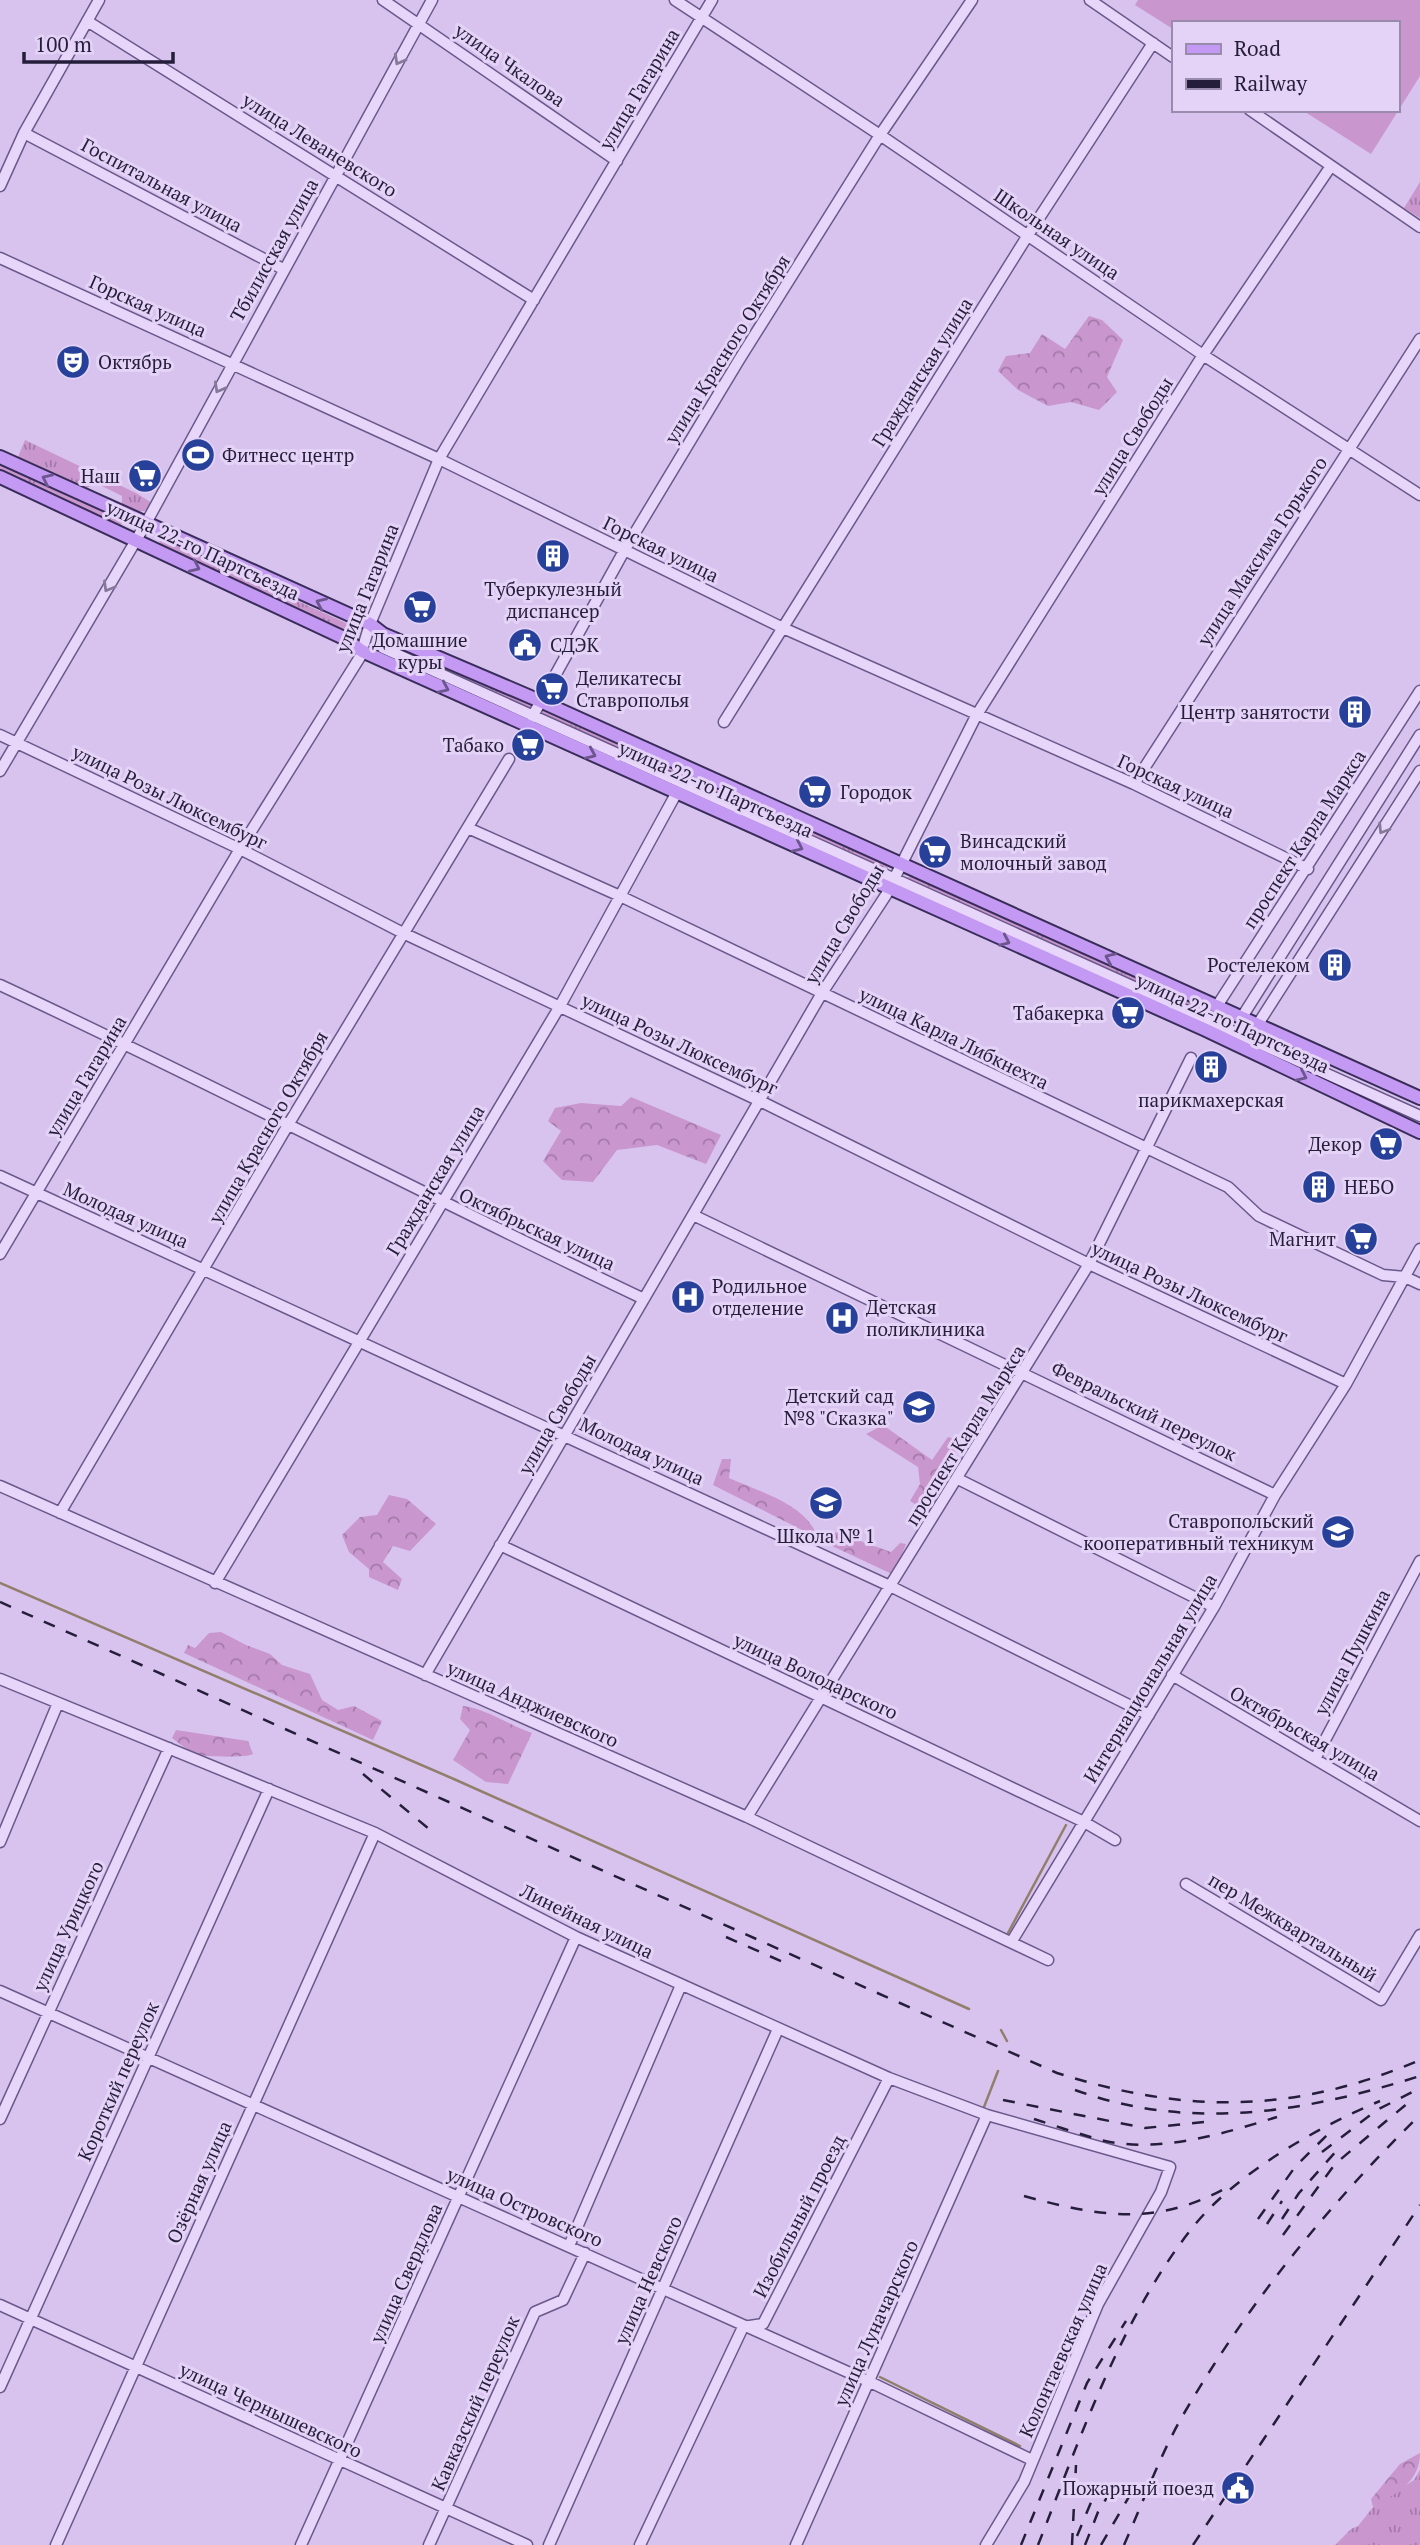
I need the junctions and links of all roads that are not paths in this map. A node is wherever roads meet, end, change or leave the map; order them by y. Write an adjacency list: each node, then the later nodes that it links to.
1 (99, 0): 9 (street)
2 (383, 0): 10 (street, улица Чкалова)
3 (432, 0): 10 (street, Тбилисская улица)
4 (675, 0): 8 (street, Школьная улица)
5 (712, 0): 8 (street, улица Гагарина)
6 (972, 0): 15 (street, улица Красного Октября)
7 (1090, 0): 11 (street)
8 (701, 18): 15 (street, Школьная улица); 16 (street, улица Гагарина)
9 (87, 21): 14 (street); 18 (street, улица Леваневского)
10 (419, 23): 16 (street, улица Чкалова); 18 (street, Тбилисская улица, one-way to 18)
11 (1153, 43): 12 (street); 21 (street, Гражданская улица)
12 (1172, 56)
13 (1253, 112): 17 (street)
14 (24, 133): 19 (street); 23 (street, Госпитальная улица)
15 (880, 135): 21 (street, Школьная улица); 35 (street, улица Красного Октября)
16 (617, 161): 24 (street, улица Гагарина)
17 (1331, 166): 20 (street); 26 (street, улица Свободы)
18 (336, 174): 23 (street, Тбилисская улица); 24 (street, улица Леваневского)
19 (0, 186)
20 (1420, 227)
21 (1028, 235): 26 (street, Школьная улица); 37 (street, Гражданская улица)
22 (0, 258): 27 (street, Горская улица)
23 (283, 268): 27 (street, Тбилисская улица)
24 (534, 300): 30 (street, улица Гагарина)
25 (1420, 339): 28 (street, улица Максима Горького)
26 (1203, 355): 28 (street, Школьная улица); 42 (street, улица Свободы)
27 (232, 363): 30 (street, Горская улица); 33 (street, Тбилисская улица, one-way to 33)
28 (1348, 449): 32 (street, Школьная улица); 51 (street, улица Максима Горького)
29 (0, 457): 33 (main road, улица 22-го Партсъезда, one-way to 29)
30 (439, 460): 35 (street, Горская улица); 36 (street, улица Гагарина)
31 (0, 477): 34 (main road, улица 22-го Партсъезда)
32 (1420, 495)
33 (145, 525): 34 (street, Тбилисская улица); 36 (main road, улица 22-го Партсъезда, one-way to 33)
34 (136, 539): 39 (main road, улица 22-го Партсъезда, one-way to 39); 47 (street, Тбилисская улица, one-way to 47)
35 (624, 551): 37 (street, Горская улица); 41 (street, улица Красного Октября)
36 (370, 624): 39 (street, улица Гагарина); 41 (main road, улица 22-го Партсъезда)
37 (783, 628): 42 (street, Горская улица); 44 (street, Гражданская улица)
38 (383, 648): 43 (street)
39 (362, 651): 43 (main road, улица 22-го Партсъезда, one-way to 43); 54 (street, улица Гагарина)
40 (1420, 691): 56 (street, проспект Карла Маркса)
41 (540, 701): 43 (street, улица Красного Октября); 55 (main road, улица 22-го Партсъезда)
42 (976, 716): 51 (street, Горская улица); 55 (street, улица Свободы)
43 (531, 720): 52 (main road, улица 22-го Партсъезда, one-way to 52); 57 (street)
44 (723, 722)
45 (0, 735): 47 (street, улица Розы Люксембург)
46 (1420, 735): 64 (street)
47 (17, 743): 49 (street, Тбилисская улица); 54 (street, улица Розы Люксембург)
48 (509, 759): 53 (street, улица Красного Октября)
49 (0, 771)
50 (1420, 771): 65 (street, one-way to 65)
51 (1133, 784): 56 (street, Горская улица)
52 (677, 792): 57 (main road, улица 22-го Партсъезда, one-way to 57); 58 (street, Гражданская улица)
53 (468, 828): 58 (street, улица Карла Либкнехта); 59 (street, улица Красного Октября)
54 (240, 849): 59 (street, улица Розы Люксембург); 66 (street, улица Гагарина)
55 (900, 864): 57 (street, улица Свободы); 63 (main road, улица 22-го Партсъезда, one-way to 55)
56 (1308, 869): 63 (street, проспект Карла Маркса)
57 (891, 883): 61 (street, улица Свободы); 70 (street); 72 (main road, улица 22-го Партсъезда, one-way to 72)
58 (620, 896): 61 (street, улица Карла Либкнехта); 62 (street, Гражданская улица)
59 (402, 933): 62 (street, улица Розы Люксембург); 71 (street, улица Красного Октября)
60 (0, 985): 66 (street, Октябрьская улица)
61 (822, 993): 69 (street, улица Свободы); 73 (street, улица Карла Либкнехта)
62 (560, 1006): 69 (street, улица Розы Люксембург); 76 (street, Гражданская улица)
63 (1217, 1006): 64 (main road, улица 22-го Партсъезда)
64 (1242, 1017): 65 (main road, улица 22-го Партсъезда)
65 (1258, 1024): 68 (main road, улица 22-го Партсъезда)
66 (126, 1044): 71 (street, Октябрьская улица); 75 (street, улица Гагарина)
67 (1191, 1058): 73 (street, проспект Карла Маркса)
68 (1420, 1098)
69 (760, 1101): 77 (street, улица Свободы); 80 (street, улица Розы Люксембург)
70 (1420, 1116)
71 (288, 1125): 76 (street, Октябрьская улица); 81 (street, улица Красного Октября)
72 (1420, 1132)
73 (1145, 1149): 80 (street, проспект Карла Маркса); 82 (street, улица Карла Либкнехта)
74 (0, 1177): 75 (street, Молодая улица)
75 (37, 1194): 79 (street, улица Гагарина); 81 (street, Молодая улица)
76 (442, 1203): 84 (street, Октябрьская улица); 85 (street, Гражданская улица)
77 (693, 1215): 84 (street, улица Свободы); 86 (street, Февральский переулок)
78 (1420, 1249): 82 (street, Интернациональная улица)
79 (0, 1254)
80 (1089, 1264): 86 (street, проспект Карла Маркса); 87 (street, улица Розы Люксембург)
81 (205, 1269): 85 (street, Молодая улица); 92 (street, улица Красного Октября)
82 (1405, 1277): 83 (street, улица Карла Либкнехта); 87 (street, Интернациональная улица)
83 (1420, 1284)
84 (644, 1299): 88 (street, улица Свободы)
85 (358, 1341): 88 (street, Молодая улица); 95 (street, Гражданская улица)
86 (1024, 1372): 89 (street, проспект Карла Маркса); 91 (street, Февральский переулок)
87 (1346, 1384): 91 (street, Интернациональная улица)
88 (565, 1435): 93 (street, улица Свободы); 96 (street, Молодая улица)
89 (958, 1479): 96 (street, проспект Карла Маркса); 97 (street)
90 (0, 1486): 92 (street, улица Анджиевского)
91 (1275, 1494): 97 (street, Интернациональная улица)
92 (60, 1513): 95 (street, улица Анджиевского)
93 (500, 1545): 98 (street, улица Свободы); 101 (street, улица Володарского)
94 (1420, 1561): 105 (street, улица Пушкина)
95 (215, 1583): 98 (street, улица Анджиевского)
96 (892, 1587): 101 (street, проспект Карла Маркса); 103 (street, Молодая улица)
97 (1214, 1607): 99 (street, Интернациональная улица)
98 (425, 1675): 107 (street, улица Анджиевского)
99 (1172, 1675): 103 (street, Интернациональная улица); 105 (street, Октябрьская улица)
100 (0, 1679): 102 (street, Линейная улица)
101 (821, 1699): 107 (street, проспект Карла Маркса); 109 (street, улица Володарского)
102 (58, 1703): 104 (street, Линейная улица); 112 (street)
103 (1149, 1715): 109 (street, Интернациональная улица)
104 (169, 1748): 106 (street, Линейная улица); 120 (street, улица Урицкого)
105 (1315, 1759): 108 (street, Октябрьская улица)
106 (269, 1789): 110 (street, Линейная улица); 122 (street, Короткий переулок)
107 (747, 1817): 116 (street, улица Анджиевского)
108 (1420, 1821)
109 (1084, 1822): 111 (street, улица Володарского); 116 (street, Интернациональная улица)
110 (376, 1833): 115 (street, Линейная улица); 124 (street, Озёрная улица)
111 (1115, 1840)
112 (0, 1842)
113 (1186, 1884): 114 (street, пер Межквартальный)
114 (1420, 1935)
115 (576, 1937): 118 (street, Линейная улица); 128 (street, улица Свердлова)
116 (1012, 1941): 117 (street, улица Анджиевского)
117 (1048, 1960)
118 (681, 1985): 121 (street, Линейная улица); 129 (street)
119 (0, 1991): 120 (street, улица Островского)
120 (48, 2012): 122 (street, улица Островского); 126 (street, улица Урицкого)
121 (778, 2029): 123 (street, Линейная улица); 131 (street, улица Невского)
122 (148, 2056): 124 (street, улица Островского); 133 (street, Короткий переулок)
123 (890, 2078): 125 (street, Линейная улица); 134 (street, Изобильный проезд)
124 (252, 2103): 128 (street, улица Островского); 135 (street, Озёрная улица)
125 (987, 2115): 127 (street, Линейная улица); 136 (street, улица Луначарского)
126 (0, 2119)
127 (1170, 2167): 138 (street, Колонтаевская улица)
128 (460, 2197): 129 (street, улица Островского); 139 (street, улица Свердлова)
129 (569, 2246): 130 (street, улица Островского)
130 (585, 2253): 131 (street, улица Островского); 140 (street, Кавказский переулок)
131 (664, 2288): 134 (street, улица Островского); 145 (street, улица Невского)
132 (0, 2305): 133 (street, улица Чернышевского)
133 (32, 2319): 135 (street, улица Чернышевского); 137 (street, Короткий переулок)
134 (743, 2327): 136 (street, улица Островского); 146 (street)
135 (136, 2367): 139 (street, улица Чернышевского); 141 (street, Озёрная улица)
136 (870, 2382): 138 (street, улица Островского); 147 (street, улица Луначарского)
137 (0, 2387)
138 (1032, 2460): 148 (street, Колонтаевская улица)
139 (340, 2461): 140 (street, улица Чернышевского); 142 (street, улица Свердлова)
140 (447, 2509): 143 (street, Кавказский переулок); 144 (street, улица Чернышевского)
141 (56, 2545)
142 (301, 2545)
143 (429, 2545)
144 (527, 2545)
145 (549, 2545)
146 (640, 2545)
147 (796, 2545)
148 (986, 2545)

